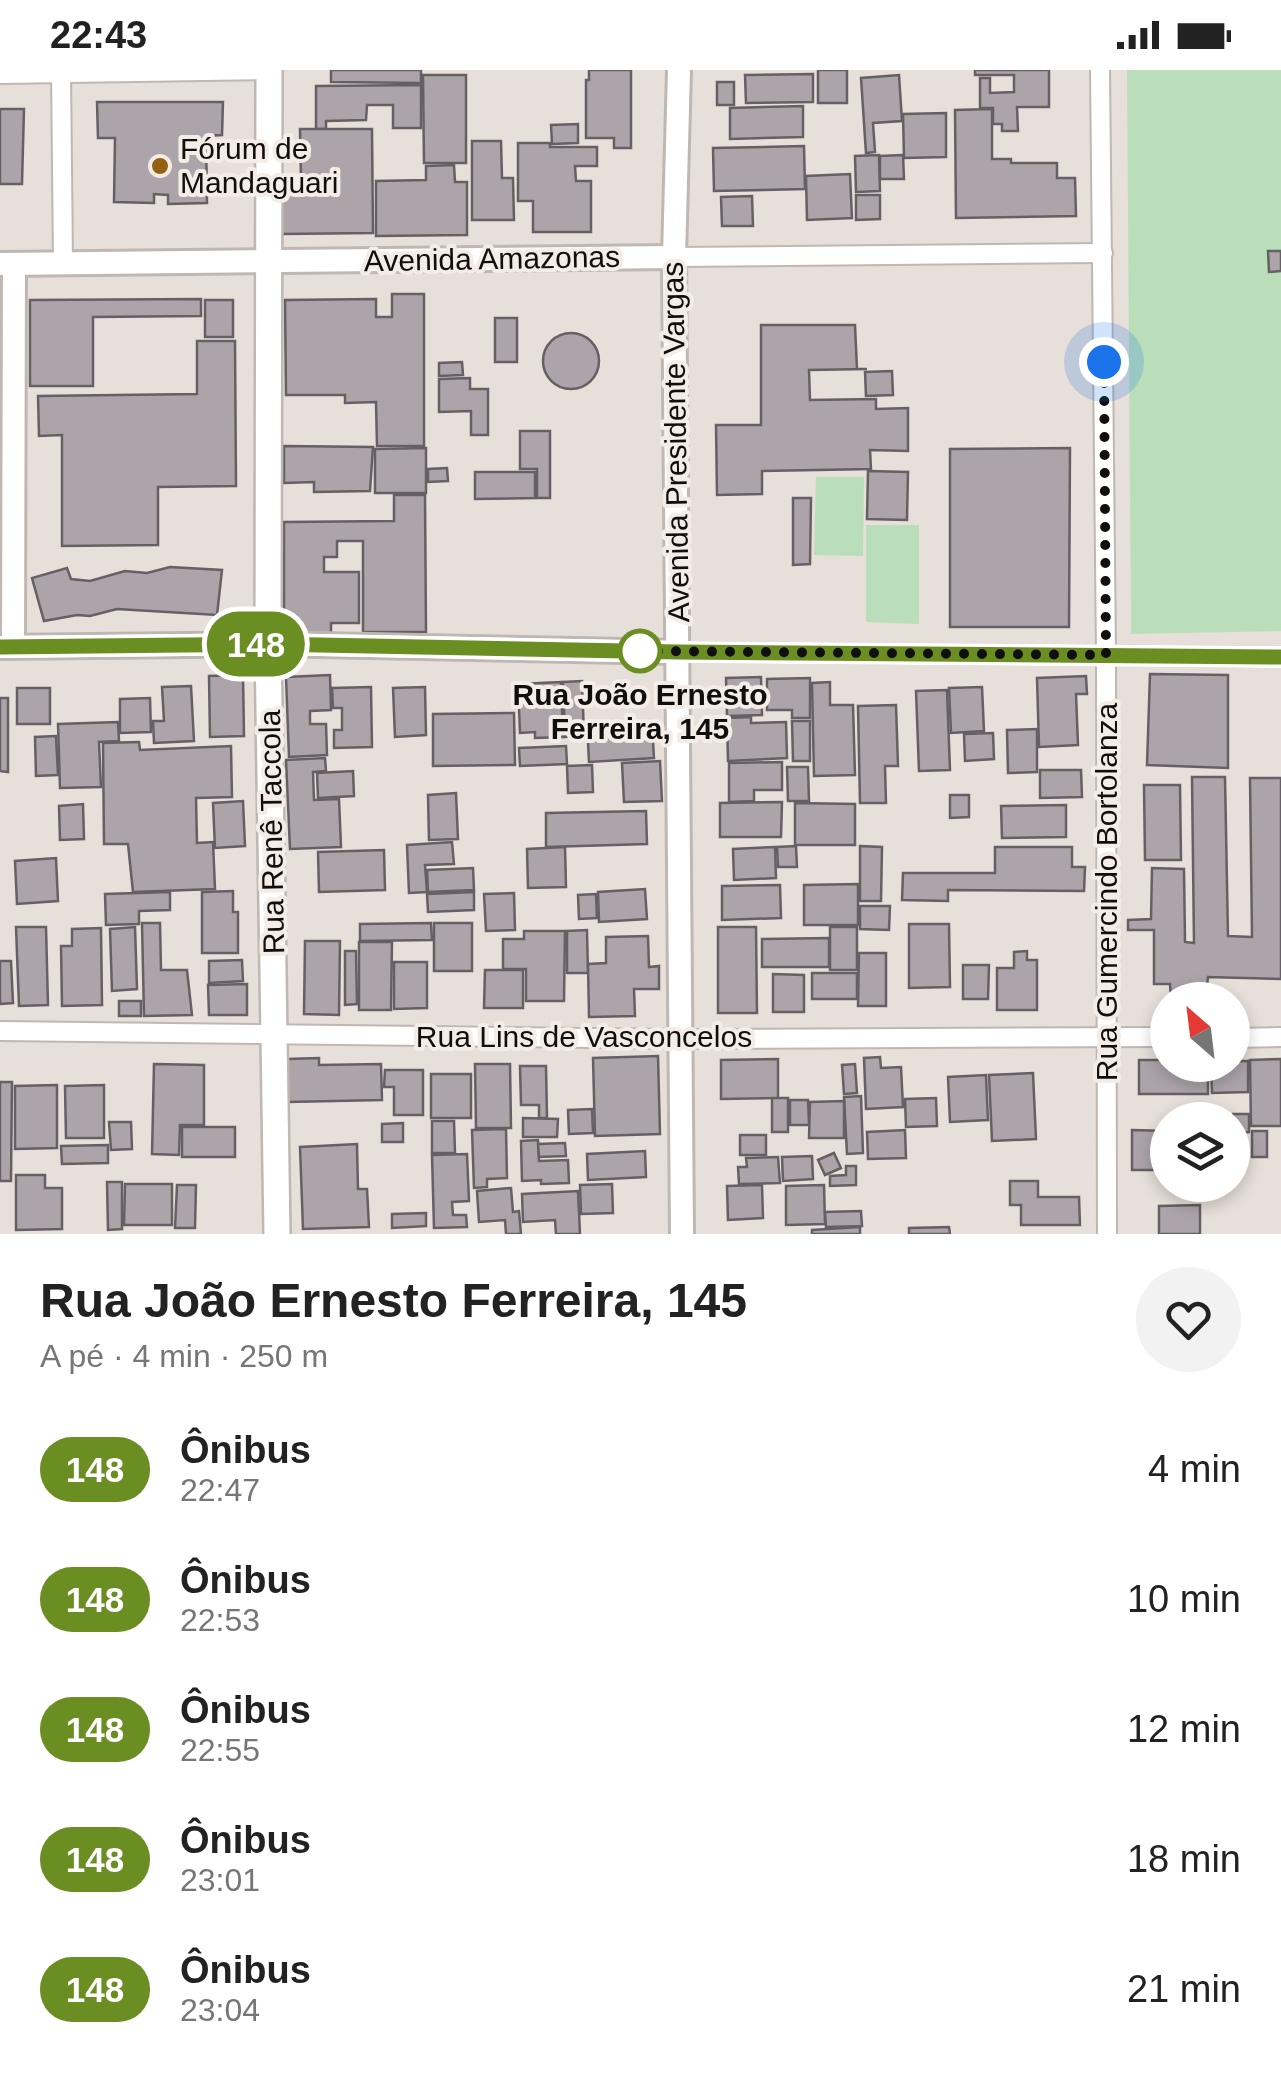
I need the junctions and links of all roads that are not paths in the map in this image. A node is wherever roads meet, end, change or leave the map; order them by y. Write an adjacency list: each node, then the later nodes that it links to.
1 (268, 70): 4 (street); 8 (main road, Rua Renê Taccola)
2 (679, 70): 7 (street, Avenida Presidente Vargas)
3 (1100, 70): 6 (street, Rua Gumercindo Bortolanza)
4 (60, 71): 5 (street); 9 (street)
5 (0, 74)
6 (1104, 253): 7 (street, Avenida Amazonas); 14 (street, Rua Gumercindo Bortolanza)
7 (674, 257): 8 (street, Avenida Amazonas); 13 (street, Avenida Presidente Vargas)
8 (268, 262): 9 (street, Avenida Amazonas); 11 (main road, Rua Renê Taccola)
9 (63, 263): 10 (street, Avenida Amazonas)
10 (7, 264): 12 (street)
11 (268, 644): 12 (street); 13 (street); 17 (main road, Rua Renê Taccola)
12 (7, 647)
13 (678, 652): 14 (street); 22 (street, Avenida Presidente Vargas)
14 (1106, 655): 15 (street); 18 (street, Rua Gumercindo Bortolanza)
15 (1281, 657)
16 (0, 1031): 17 (street, Rua Lins de Vasconcelos)
17 (275, 1034): 22 (street, Rua Lins de Vasconcelos); 23 (main road, Rua Renê Taccola)
18 (1107, 1037): 19 (street, Rua Lins de Vasconcelos); 22 (street, Rua Lins de Vasconcelos); 25 (street, Rua Gumercindo Bortolanza)
19 (1150, 1037)
20 (1281, 1037): 21 (street)
21 (1250, 1038)
22 (680, 1039): 24 (street, Avenida Presidente Vargas)
23 (277, 1234)
24 (682, 1234)
25 (1107, 1234)

